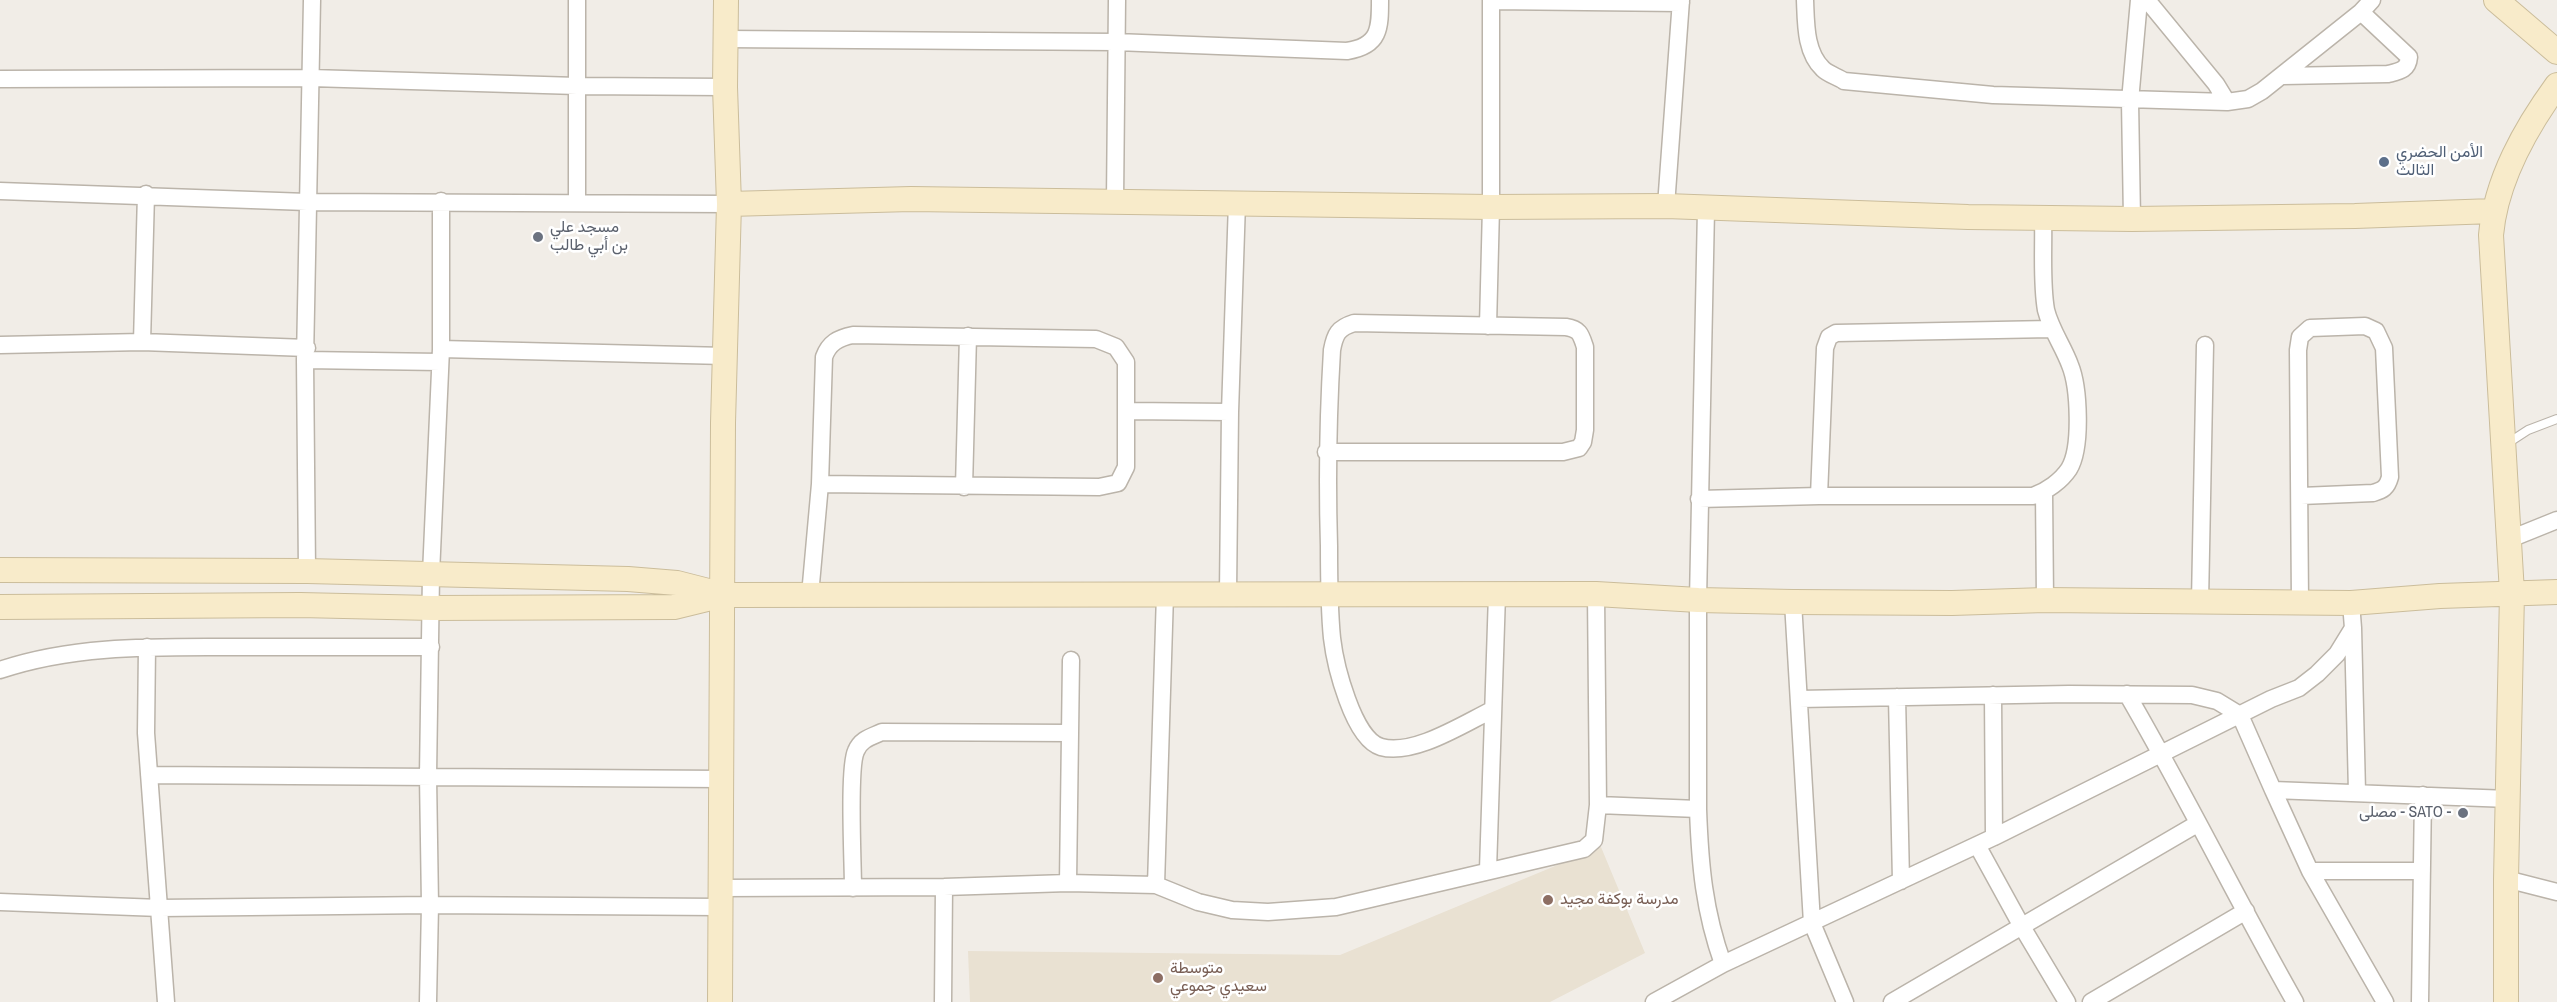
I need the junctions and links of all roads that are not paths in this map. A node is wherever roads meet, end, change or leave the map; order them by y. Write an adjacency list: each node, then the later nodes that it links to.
1 (312, 0): 17 (street)
2 (577, 0): 20 (street)
3 (726, 0): 13 (main road)
4 (1117, 0): 14 (street)
5 (1380, 0): 14 (street)
6 (1491, 0): 11 (street); 33 (street)
7 (1805, 0): 22 (street)
8 (2139, 0): 22 (street)
9 (2148, 0): 23 (street)
10 (2496, 0): 15 (main road)
11 (1681, 2): 32 (street)
12 (2367, 6): 16 (street); 16 (street)
13 (726, 39): 14 (street); 21 (main road)
14 (1116, 42): 27 (street)
15 (2557, 52)
16 (2283, 76): 23 (street)
17 (311, 78): 18 (street); 20 (street); 28 (street)
18 (0, 79)
19 (2557, 85): 35 (main road)
20 (577, 86): 21 (street); 30 (street)
21 (725, 87): 31 (main road)
22 (2130, 100): 23 (street); 37 (street)
23 (2227, 102)
24 (0, 191): 25 (street)
25 (146, 195): 28 (street); 41 (street)
26 (441, 201): 28 (street); 30 (street); 45 (street)
27 (1115, 201): 29 (main road); 31 (main road)
28 (307, 202): 44 (street)
29 (1236, 202): 33 (main road); 48 (street)
30 (577, 203): 31 (street)
31 (729, 204): 46 (main road)
32 (1666, 206): 33 (main road); 34 (main road)
33 (1491, 207): 38 (street)
34 (1706, 209): 36 (main road); 57 (street)
35 (2493, 211): 37 (main road); 50 (main road)
36 (2043, 218): 37 (main road); 39 (street)
37 (2132, 219)
38 (1488, 326): 51 (street); 51 (street)
39 (2051, 329): 54 (street); 55 (street)
40 (968, 336): 47 (street); 52 (street); 53 (street)
41 (142, 342): 42 (street); 44 (street)
42 (0, 345)
43 (2205, 345): 75 (street)
44 (306, 354): 45 (street); 61 (street)
45 (441, 356): 46 (street); 62 (street)
46 (725, 356): 70 (main road)
47 (1127, 411): 48 (street); 53 (street)
48 (1230, 412): 64 (street)
49 (2557, 419): 50 (lane)
50 (2505, 445): 59 (main road)
51 (1326, 452): 67 (street)
52 (820, 484): 53 (street); 71 (street)
53 (964, 487)
54 (2044, 492): 55 (street); 73 (street)
55 (1819, 496): 57 (street)
56 (2301, 496): 56 (street); 76 (street)
57 (1699, 499): 72 (street)
58 (2557, 520): 59 (street)
59 (2510, 540): 65 (main road)
60 (0, 570): 61 (main road)
61 (307, 571): 62 (main road)
62 (431, 574): 70 (main road); 79 (street)
63 (2557, 592): 65 (main road)
64 (1228, 593): 66 (main road); 67 (main road)
65 (2512, 593): 77 (main road); 99 (main road)
66 (1165, 594): 71 (main road); 111 (street)
67 (1330, 594): 68 (main road); 89 (street)
68 (1497, 594): 69 (main road); 89 (street)
69 (1596, 594): 72 (main road); 100 (street)
70 (723, 595): 71 (main road); 79 (main road); 95 (main road)
71 (810, 595)
72 (1698, 600): 74 (main road); 101 (street)
73 (2045, 600): 74 (main road); 75 (main road)
74 (1793, 602): 88 (street)
75 (2200, 602): 76 (main road)
76 (2300, 603): 77 (main road)
77 (2351, 603): 80 (street)
78 (0, 607): 79 (main road)
79 (432, 608): 82 (street)
80 (2354, 628): 90 (street); 97 (street)
81 (147, 647): 82 (street); 84 (street); 93 (street)
82 (431, 647): 94 (street)
83 (1071, 660): 91 (street)
84 (0, 670)
85 (2127, 694): 86 (street); 90 (street); 92 (street)
86 (1993, 696): 87 (street); 103 (street)
87 (1897, 697): 88 (street); 109 (street)
88 (1799, 699): 120 (street)
89 (1492, 710): 105 (street)
90 (2240, 715): 92 (street); 96 (street)
91 (1070, 733): 110 (street); 113 (street)
92 (2161, 753): 102 (street); 103 (street)
93 (149, 775): 94 (street); 118 (street)
94 (428, 776): 95 (street); 117 (street)
95 (722, 778): 115 (main road)
96 (2273, 790): 97 (street); 106 (street)
97 (2357, 792): 98 (street)
98 (2423, 795): 99 (street); 107 (street)
99 (2509, 798): 108 (main road)
100 (1598, 805): 101 (street); 105 (street)
101 (1698, 809): 122 (street)
102 (2197, 824): 119 (street); 121 (street)
103 (1994, 837): 104 (street)
104 (1977, 845): 109 (street); 121 (street)
105 (1488, 870): 111 (street)
106 (2310, 871): 107 (street); 134 (street)
107 (2422, 871): 135 (street)
108 (2506, 879): 114 (street); 136 (main road)
109 (1901, 881): 120 (street)
110 (1068, 883): 111 (street); 112 (street)
111 (1156, 885)
112 (944, 887): 113 (street); 127 (street)
113 (853, 888): 115 (street)
114 (2557, 892)
115 (721, 898): 117 (street); 126 (main road)
116 (0, 902): 118 (street)
117 (430, 905): 118 (street); 125 (street)
118 (160, 908): 124 (street)
119 (2246, 911): 132 (street); 133 (street)
120 (1812, 923): 122 (street); 129 (street)
121 (2021, 926): 130 (street); 131 (street)
122 (1723, 964): 123 (street)
123 (1682, 995): 128 (street)
124 (166, 1002)
125 (428, 1002)
126 (720, 1002)
127 (943, 1002)
128 (1654, 1002)
129 (1845, 1002)
130 (1892, 1002)
131 (2067, 1002)
132 (2091, 1002)
133 (2295, 1002)
134 (2385, 1002)
135 (2420, 1002)
136 (2506, 1002)

